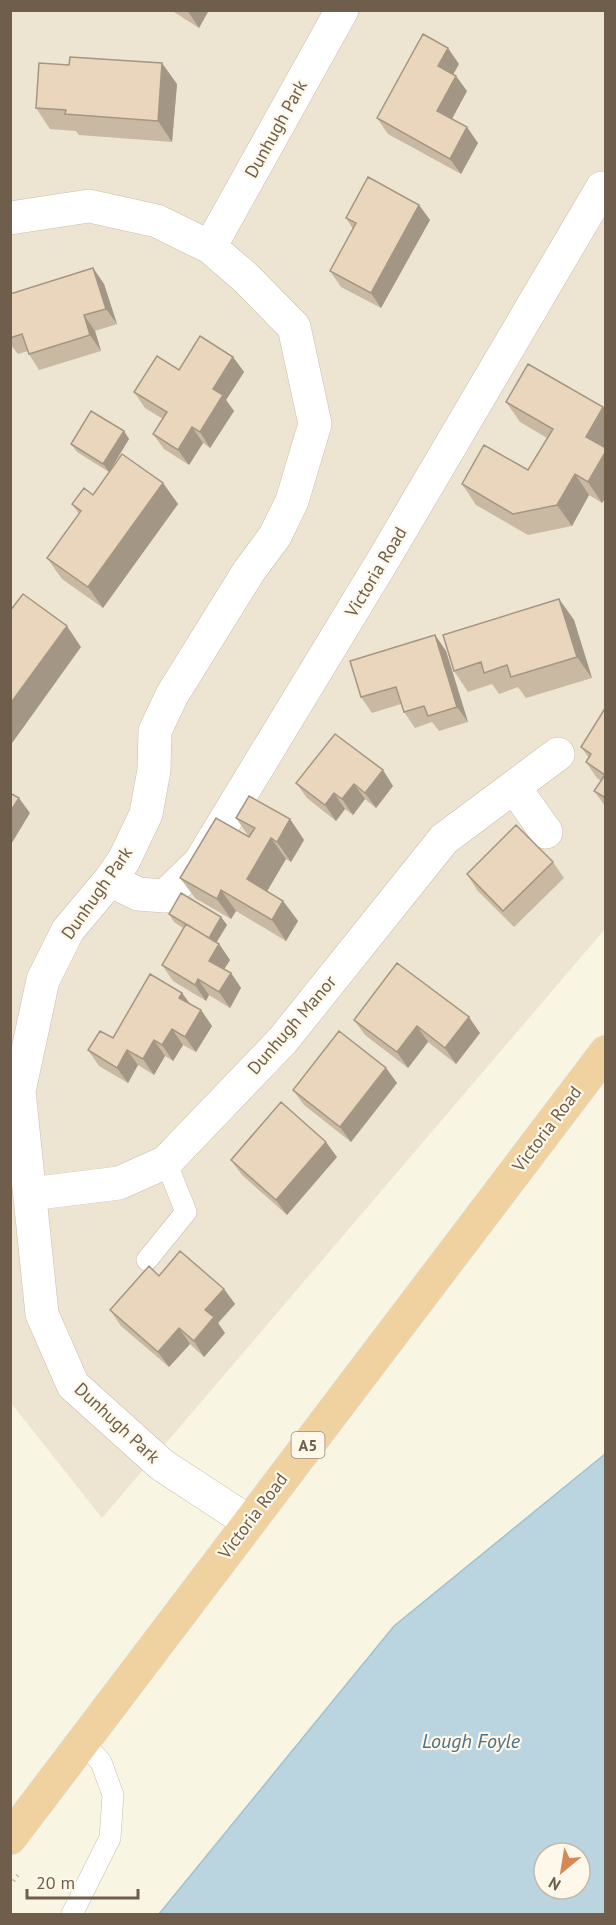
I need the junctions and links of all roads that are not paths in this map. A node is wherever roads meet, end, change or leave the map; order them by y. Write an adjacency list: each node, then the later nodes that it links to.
1 (342, 10): 4 (street, Dunhugh Park)
2 (603, 188): 8 (street, Victoria Road)
3 (10, 218): 4 (street, Dunhugh Park)
4 (210, 247): 8 (street, Dunhugh Park)
5 (558, 754): 6 (street, Dunhugh Manor)
6 (514, 787): 7 (street); 10 (street, Dunhugh Manor)
7 (546, 832)
8 (111, 880): 11 (street, Dunhugh Park)
9 (606, 1052): 13 (highway, Victoria Road / A5)
10 (166, 1162): 11 (street, Dunhugh Manor); 12 (lane)
11 (30, 1194): 13 (street, Dunhugh Park)
12 (147, 1260)
13 (249, 1522): 14 (highway, Victoria Road / A5)
14 (83, 1742): 15 (highway, Victoria Road / A5); 16 (lane)
15 (10, 1838)
16 (72, 1914)

